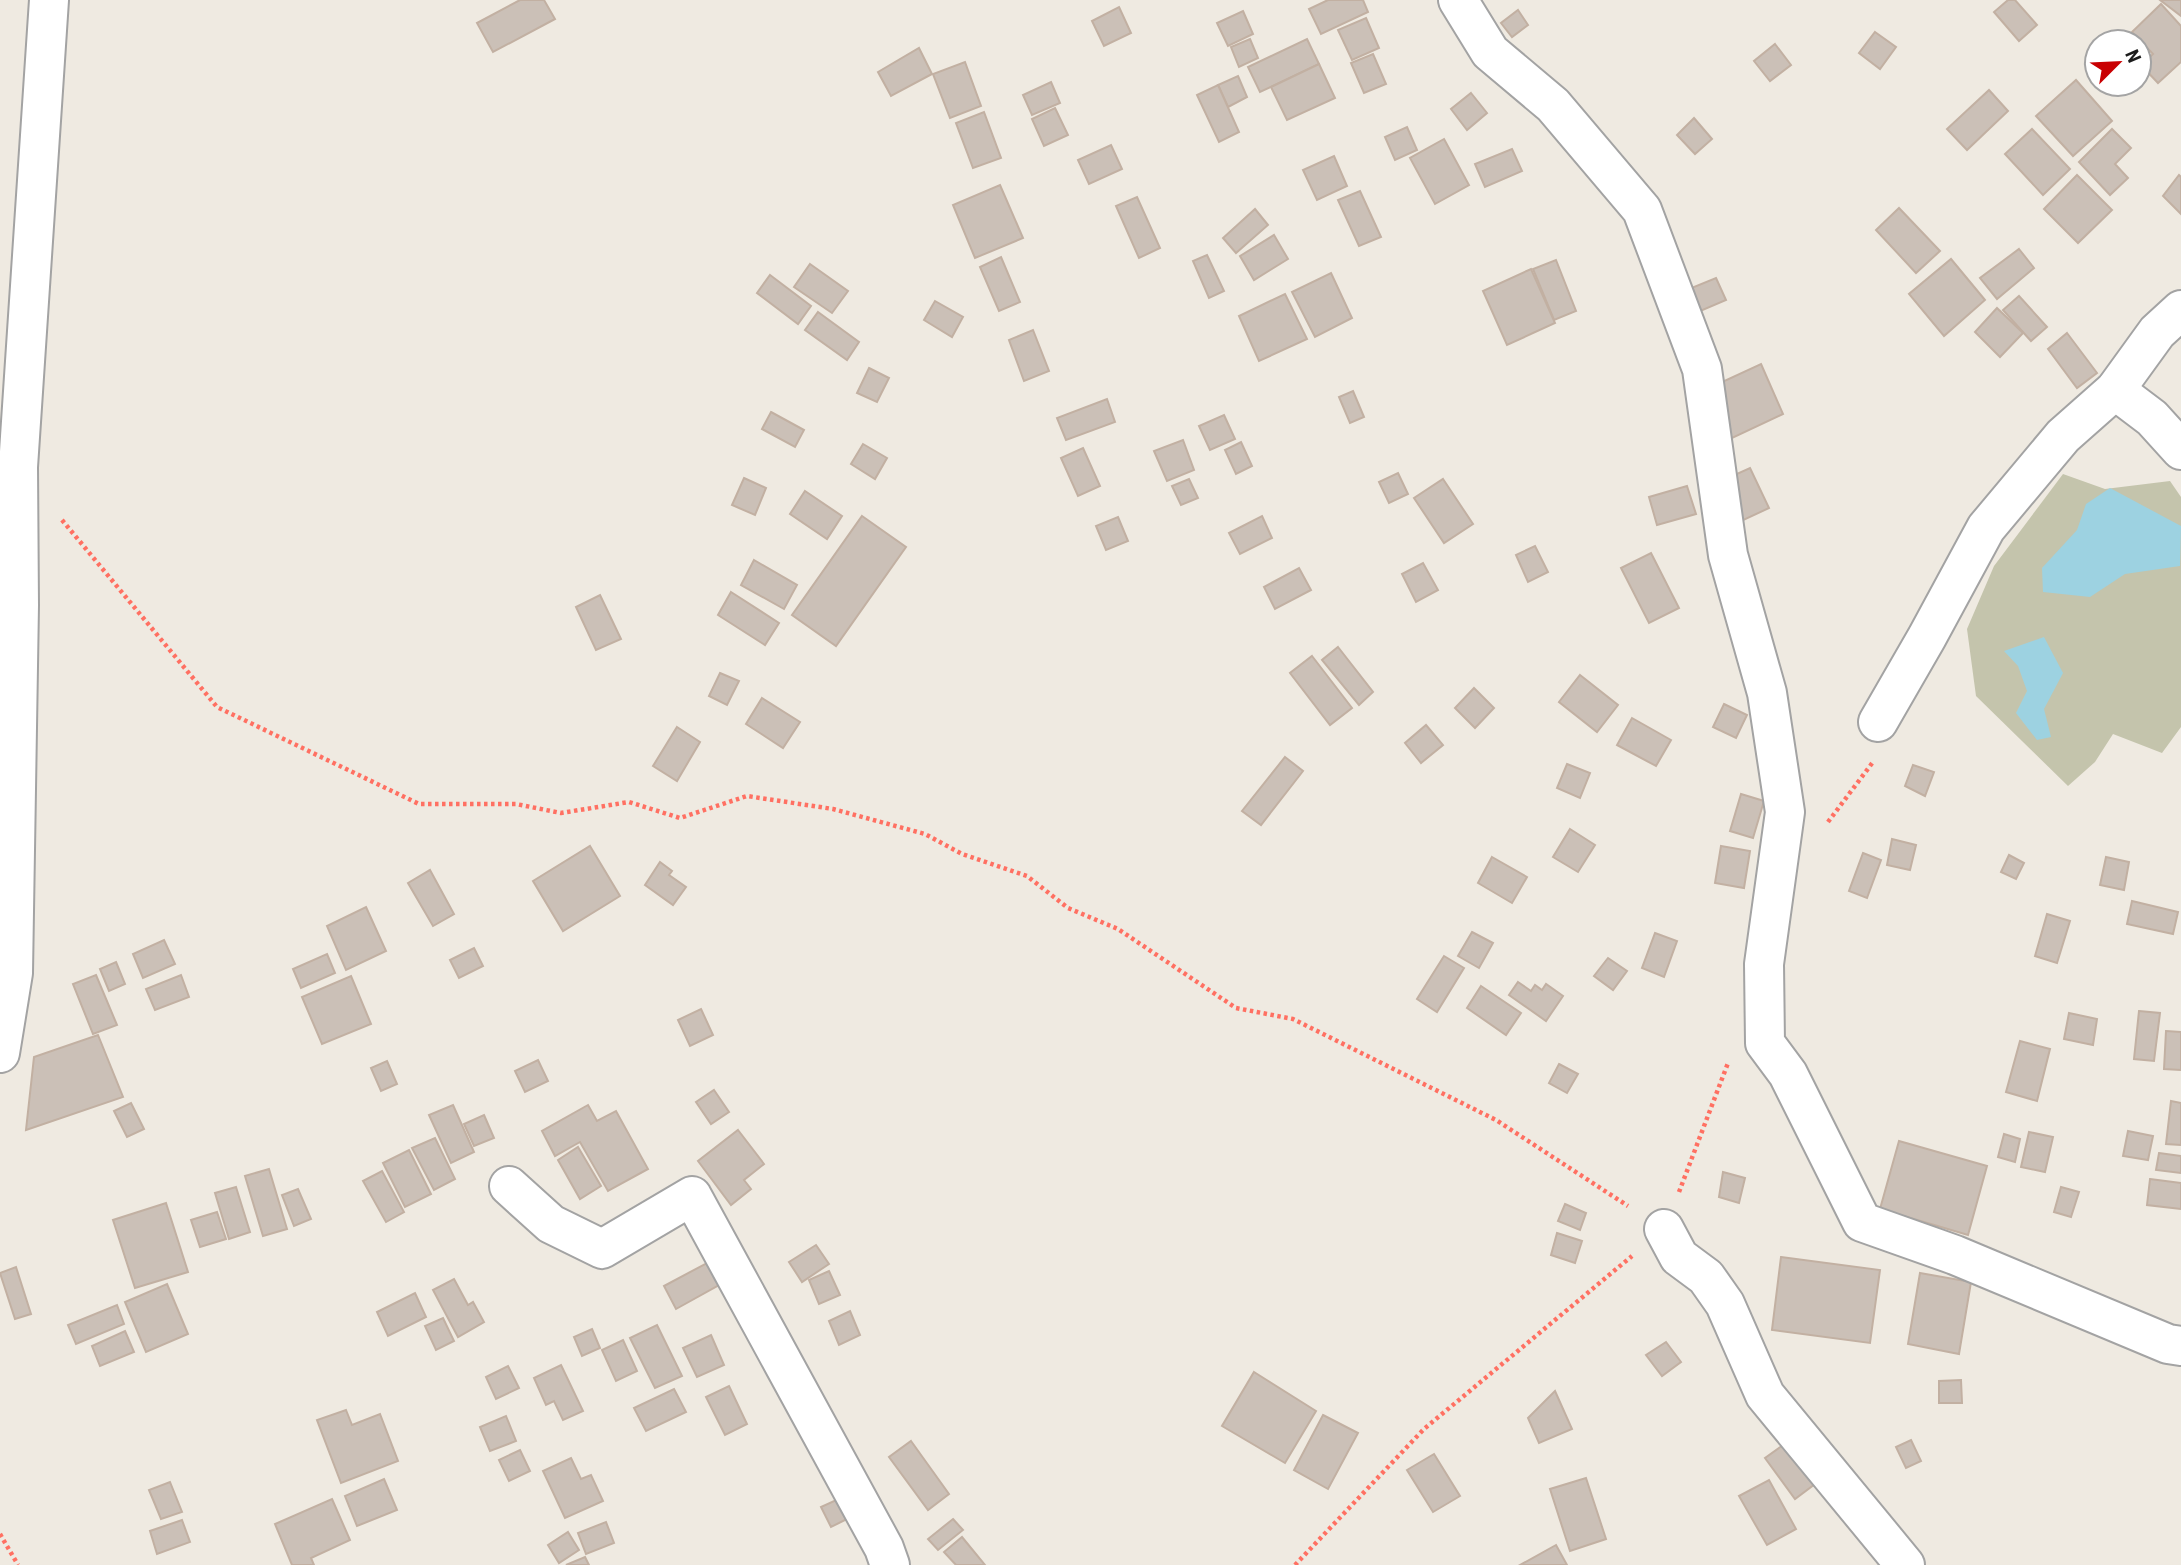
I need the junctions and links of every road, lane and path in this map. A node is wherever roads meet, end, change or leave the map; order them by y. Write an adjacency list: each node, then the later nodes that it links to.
1 (50, 0): 9 (street)
2 (1458, 0): 13 (street)
3 (2181, 310): 4 (street)
4 (2115, 390): 5 (street); 7 (street)
5 (2181, 450)
6 (61, 519): 12 (path)
7 (1877, 740): 8 (path)
8 (1826, 825)
9 (0, 1053)
10 (1728, 1062): 12 (path)
11 (509, 1186): 16 (street)
12 (1664, 1230): 17 (path); 18 (street)
13 (2181, 1346)
14 (0, 1535): 15 (path)
15 (18, 1565)
16 (890, 1565)
17 (1295, 1565)
18 (1905, 1565)

